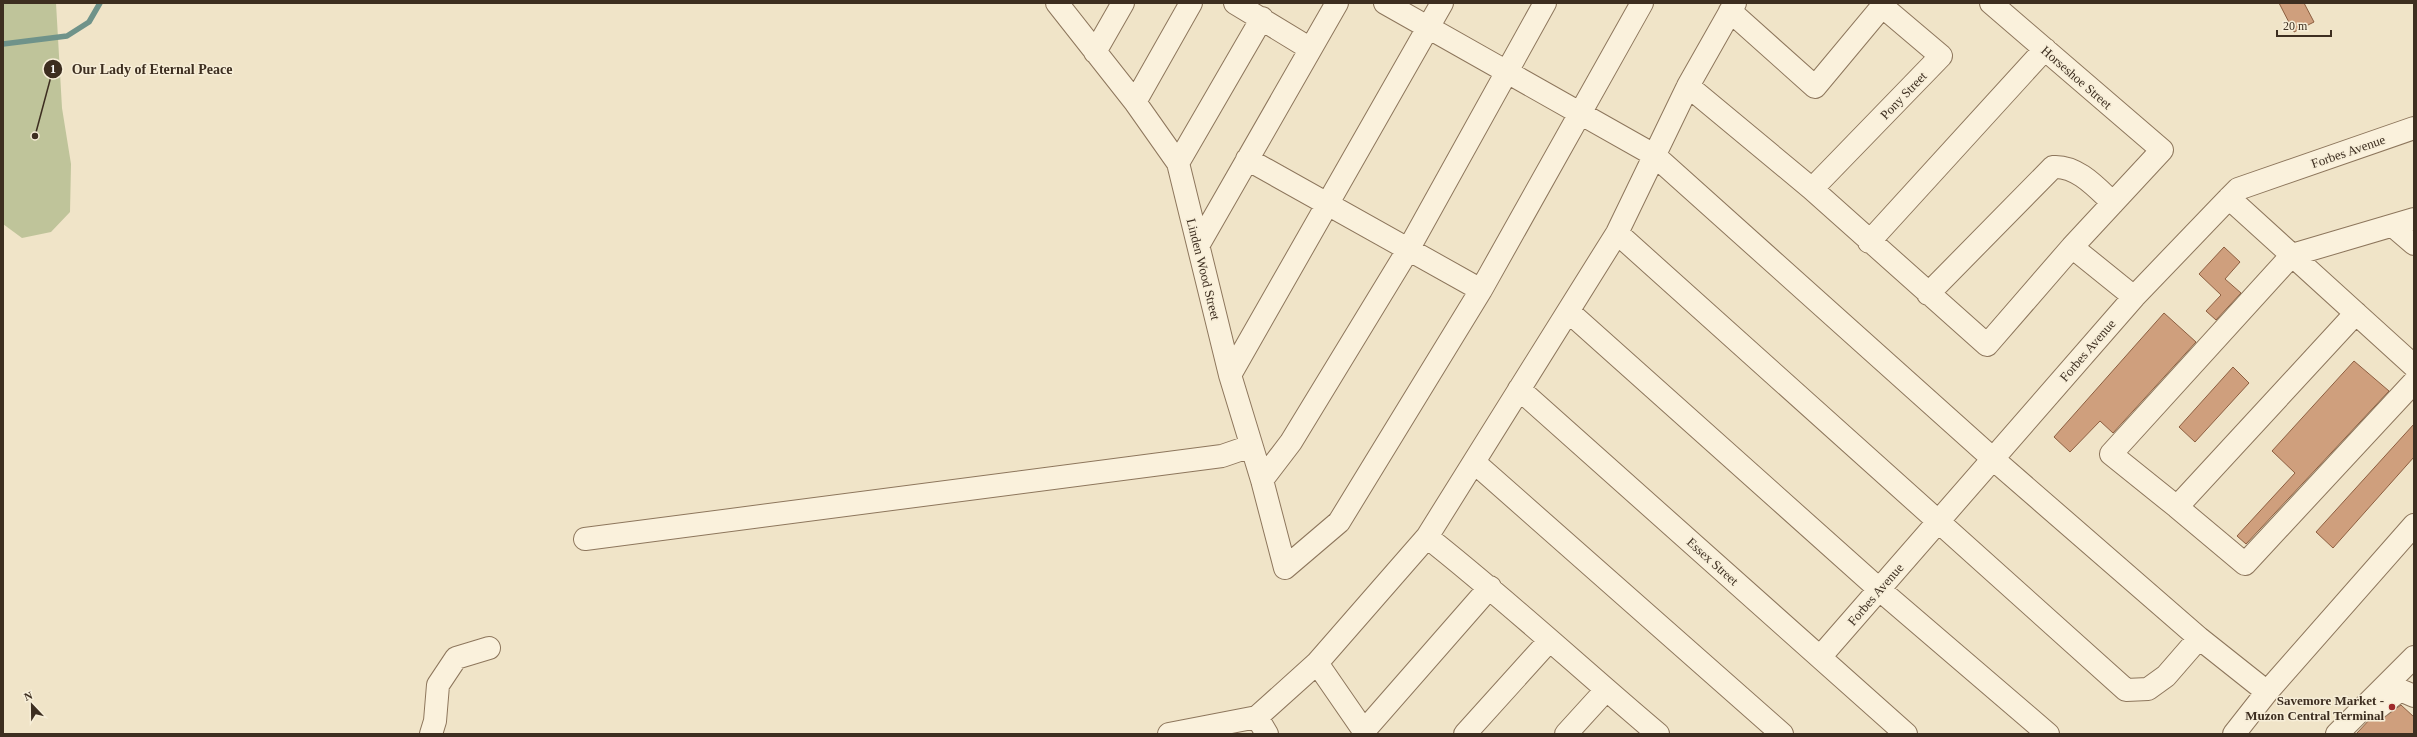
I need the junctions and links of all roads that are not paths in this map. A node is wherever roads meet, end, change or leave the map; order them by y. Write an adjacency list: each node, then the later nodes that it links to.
1 (1057, 3): 17 (street, Linden Wood Street)
2 (1123, 3): 17 (street)
3 (1191, 3): 20 (street)
4 (1235, 3): 13 (street)
5 (1337, 3): 15 (street)
6 (1385, 3): 14 (street)
7 (1442, 3): 14 (street)
8 (1545, 3): 18 (street)
9 (1642, 3): 21 (street)
10 (1992, 3): 16 (street, Horseshoe Street)
11 (1884, 4): 12 (street); 26 (street, Pony Street)
12 (1733, 7): 19 (street)
13 (1262, 18): 15 (street); 25 (street)
14 (1429, 29): 18 (street); 29 (street)
15 (1309, 48): 24 (street)
16 (2045, 49): 28 (street, Horseshoe Street); 33 (street)
17 (1095, 52): 20 (street, Linden Wood Street)
18 (1506, 72): 21 (street); 37 (street)
19 (1688, 86): 23 (street); 26 (street)
20 (1135, 102): 25 (street, Linden Wood Street)
21 (1583, 112): 23 (street); 39 (street)
22 (2414, 128): 27 (street, Forbes Avenue)
23 (1654, 155): 32 (street); 49 (street)
24 (1247, 159): 29 (street); 34 (street)
25 (1178, 163): 34 (street, Linden Wood Street)
26 (1812, 189): 33 (street)
27 (2229, 198): 38 (street); 41 (street, Forbes Avenue)
28 (2113, 203): 36 (street); 40 (street)
29 (1327, 206): 37 (street); 45 (street)
30 (2414, 219): 31 (street)
31 (2393, 226): 35 (street); 38 (street)
32 (1618, 233): 42 (street); 53 (street)
33 (1869, 242): 40 (street)
34 (1199, 244): 45 (street, Linden Wood Street)
35 (2414, 244)
36 (2072, 247): 40 (street); 41 (street)
37 (1408, 250): 39 (street); 51 (street)
38 (2292, 255): 43 (street); 52 (street)
39 (1481, 290): 51 (street, Linden Wood Street)
40 (1928, 294)
41 (2134, 297): 49 (street, Forbes Avenue)
42 (1569, 312): 47 (street); 58 (street)
43 (2356, 313): 44 (street); 52 (street)
44 (2414, 366)
45 (1230, 375): 48 (street, Linden Wood Street)
46 (2414, 382): 52 (street)
47 (1519, 389): 50 (street); 62 (street, Essex Street)
48 (1251, 446): 51 (street, Linden Wood Street); 56 (street)
49 (1992, 458): 53 (street, Forbes Avenue); 59 (street)
50 (1475, 463): 55 (street); 75 (street)
51 (1262, 480)
52 (2177, 507)
53 (1937, 521): 58 (street, Forbes Avenue); 59 (street)
54 (2414, 525): 66 (street)
55 (1427, 538): 57 (street); 64 (street)
56 (585, 539)
57 (1490, 587): 60 (street); 69 (street)
58 (1880, 590): 62 (street, Forbes Avenue); 77 (street)
59 (2199, 638): 66 (street)
60 (1549, 641): 65 (street); 72 (street)
61 (489, 648): 70 (street)
62 (1821, 656): 76 (street, Essex Street)
63 (2414, 657): 79 (street)
64 (1317, 663): 68 (street); 69 (street)
65 (1606, 690): 73 (street); 74 (street)
66 (2267, 692): 78 (street)
67 (2414, 696): 80 (street)
68 (1262, 725): 71 (street)
69 (1365, 733)
70 (430, 734)
71 (1169, 734)
72 (1465, 734)
73 (1566, 734)
74 (1658, 734)
75 (1782, 734)
76 (1906, 734)
77 (2048, 734)
78 (2234, 734)
79 (2337, 734)
80 (2353, 734)

